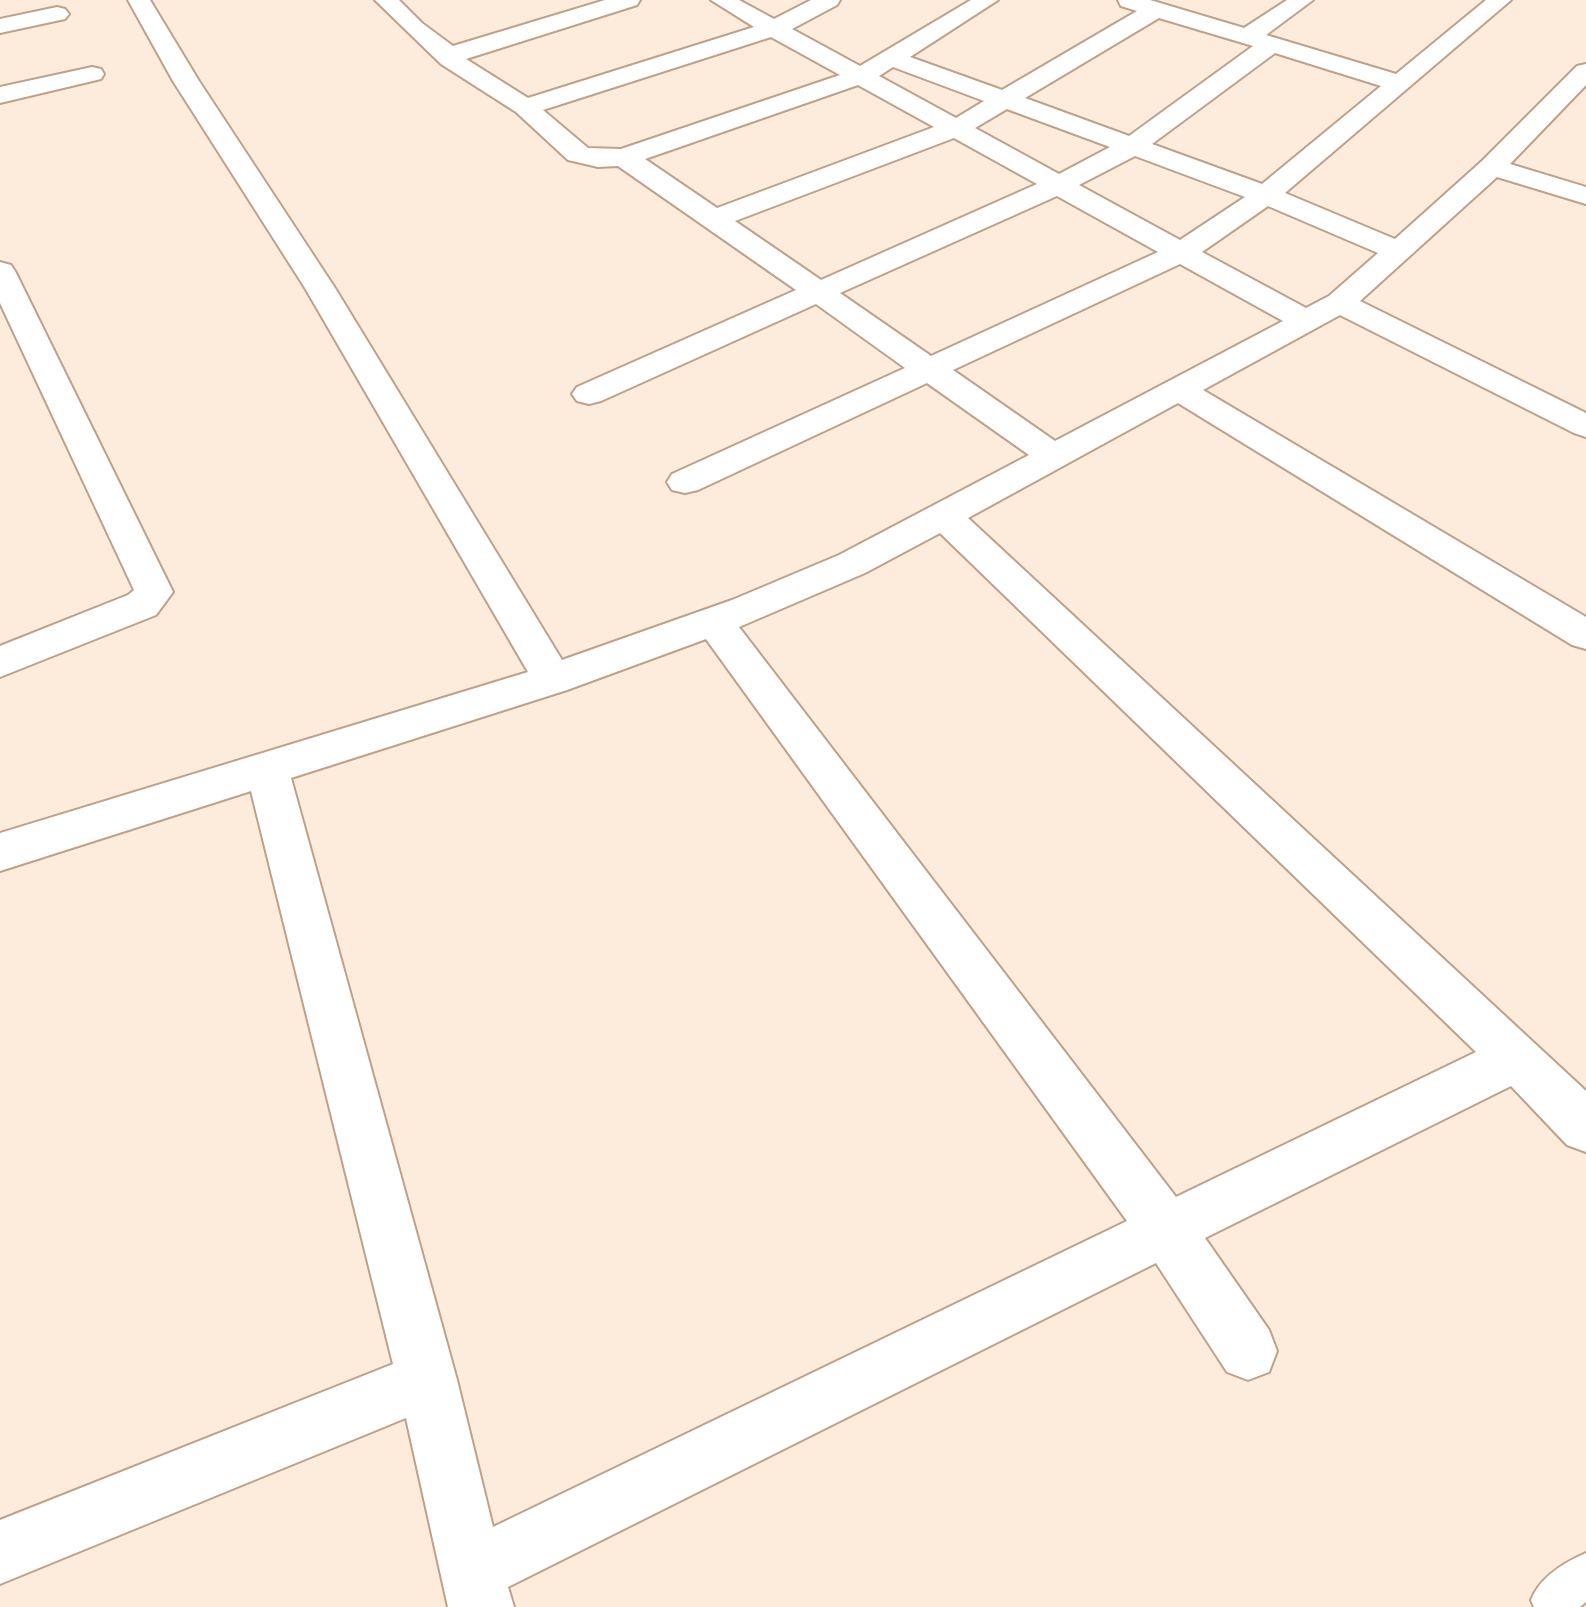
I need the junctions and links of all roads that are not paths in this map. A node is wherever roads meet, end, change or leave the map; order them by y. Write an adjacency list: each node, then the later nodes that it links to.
1 (139, 0): 49 (street)
2 (386, 0): 15 (street)
3 (629, 0): 15 (street)
4 (722, 0): 13 (street)
5 (829, 0): 13 (street)
6 (987, 0): 16 (street)
7 (1126, 0): 10 (street)
8 (1302, 0): 14 (street)
9 (1500, 0): 20 (street)
10 (1157, 9): 14 (street); 22 (street)
11 (57, 14): 12 (street)
12 (0, 26)
13 (775, 28): 19 (street); 23 (street)
14 (1258, 42): 20 (street); 25 (street)
15 (451, 56): 23 (street)
16 (890, 58): 19 (street); 22 (street)
17 (1586, 71): 27 (street)
18 (92, 74): 21 (street)
19 (861, 76): 24 (street); 26 (street)
20 (1398, 83): 29 (street)
21 (0, 95)
22 (1007, 99): 24 (street); 25 (street)
23 (525, 107): 26 (street)
24 (957, 128): 28 (street); 31 (street)
25 (1130, 148): 28 (street); 29 (street)
26 (624, 157): 31 (street)
27 (1492, 167): 30 (street); 32 (street)
28 (1058, 185): 33 (street); 35 (street)
29 (1266, 195): 32 (street); 33 (street)
30 (1586, 196)
31 (714, 219): 35 (street)
32 (1399, 251): 36 (street)
33 (1182, 252): 38 (street); 39 (street)
34 (0, 271): 37 (street)
35 (818, 291): 39 (street); 41 (street)
36 (1340, 303): 38 (street); 42 (street)
37 (7, 306): 48 (street)
38 (1306, 321): 40 (street)
39 (929, 368): 43 (street); 44 (street)
40 (1178, 389): 43 (street); 47 (street)
41 (589, 394)
42 (1586, 426)
43 (1054, 456): 45 (street)
44 (685, 482)
45 (944, 516): 46 (street); 52 (street)
46 (714, 622): 49 (street); 54 (street)
47 (1586, 635)
48 (0, 662)
49 (553, 679): 50 (street)
50 (267, 769): 51 (street); 56 (street)
51 (0, 852)
52 (1517, 1057): 53 (street); 54 (street)
53 (1586, 1127)
54 (1167, 1230): 55 (street); 58 (street)
55 (1248, 1351)
56 (427, 1380): 57 (street); 58 (street)
57 (0, 1552)
58 (477, 1589)

